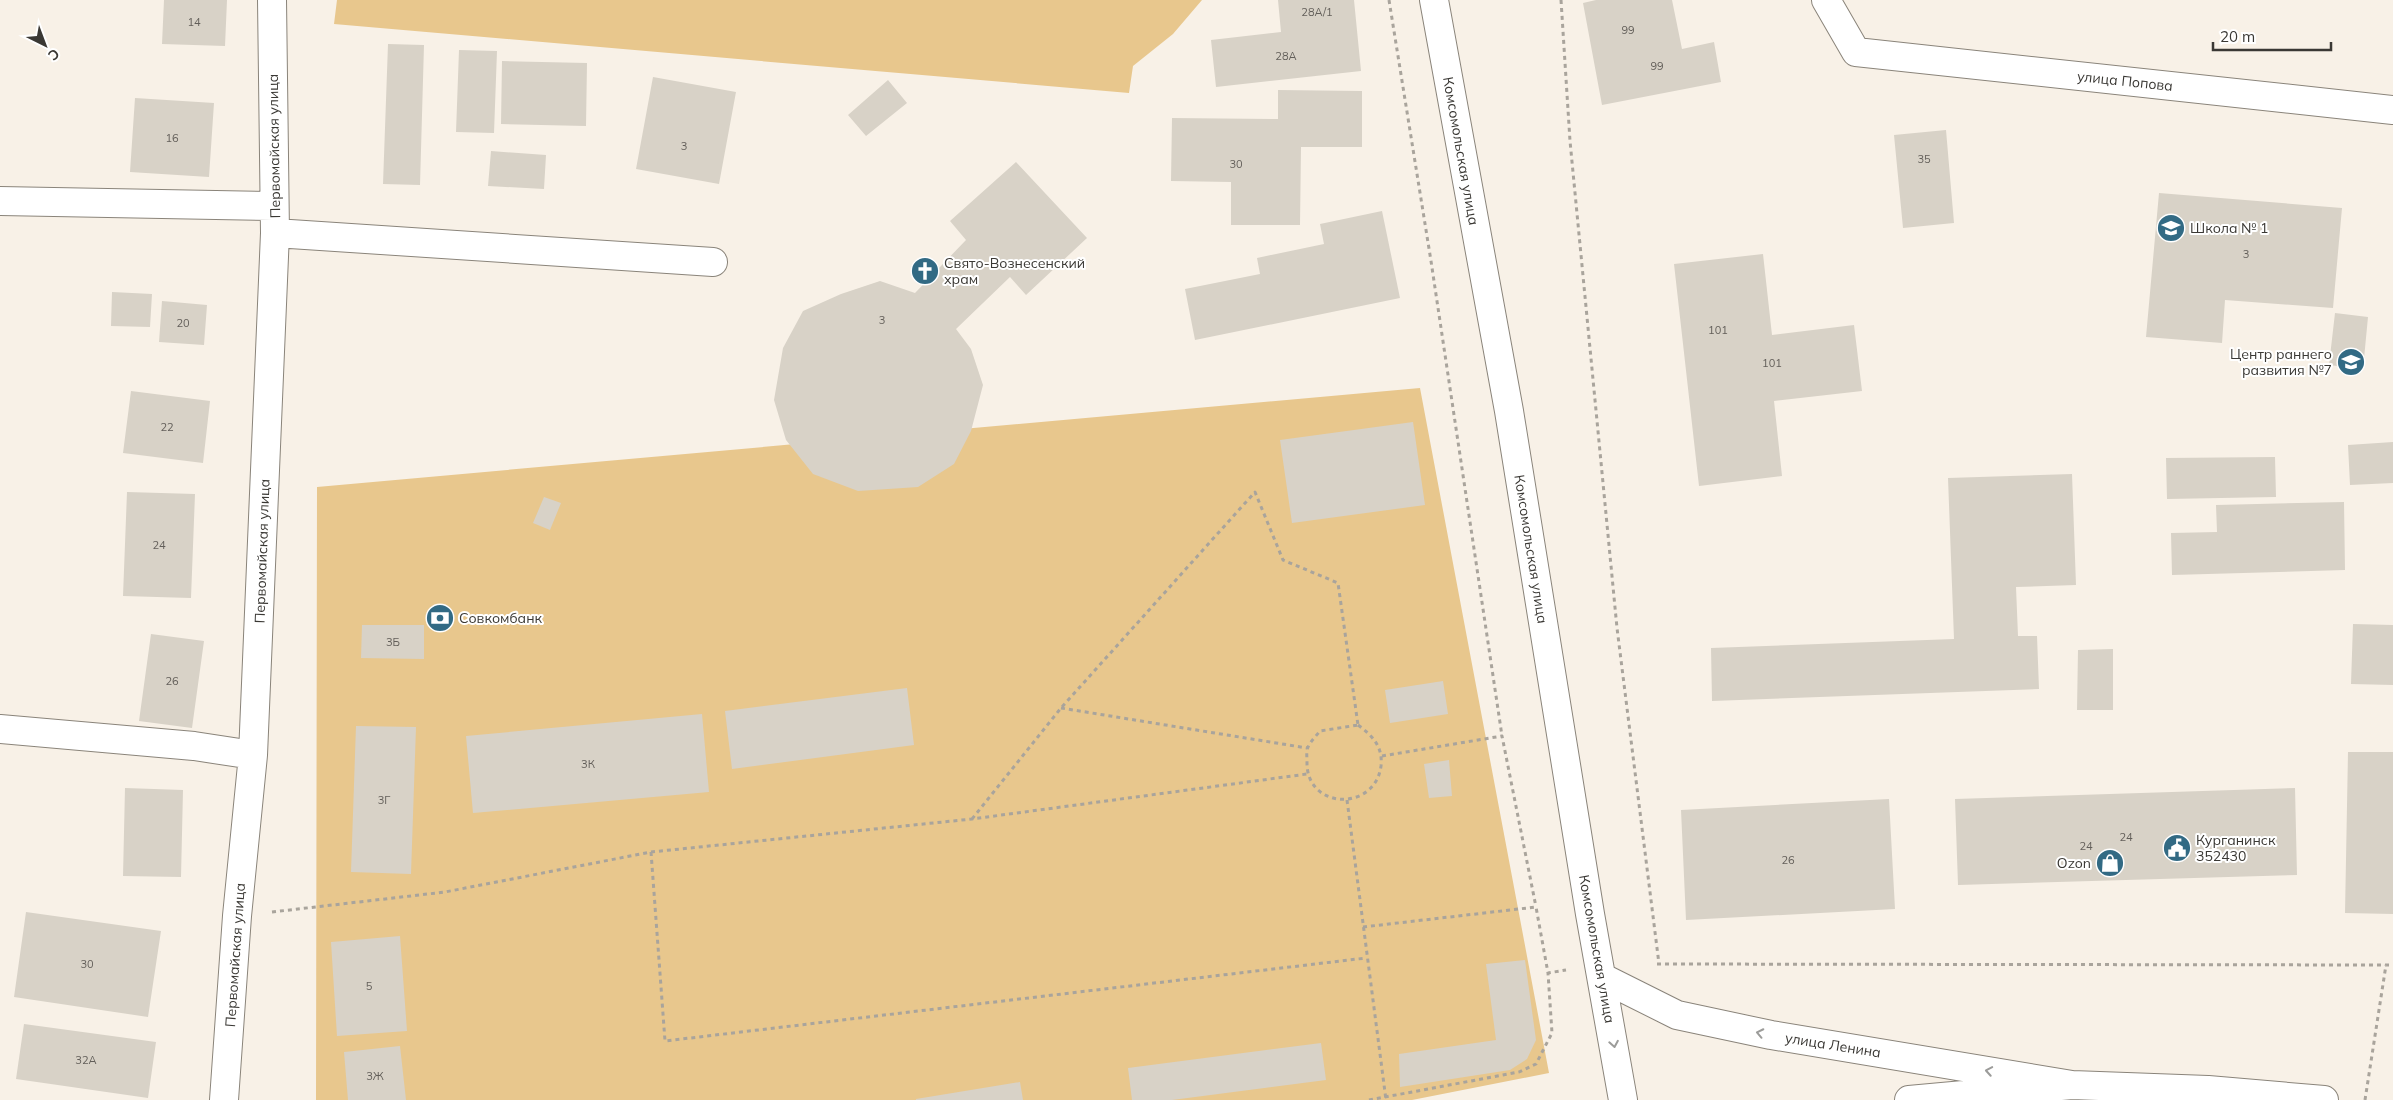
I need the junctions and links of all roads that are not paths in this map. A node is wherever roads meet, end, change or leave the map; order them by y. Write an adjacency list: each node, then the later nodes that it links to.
1 (272, 0): 6 (street, Первомайская улица)
2 (1434, 0): 11 (street, Комсомольская улица)
3 (1826, 0): 4 (street, улица Попова)
4 (2393, 110)
5 (0, 202): 6 (street)
6 (274, 206): 7 (street, Первомайская улица)
7 (275, 233): 8 (street); 10 (street, Первомайская улица)
8 (713, 262)
9 (0, 729): 10 (street)
10 (253, 755): 13 (street, Первомайская улица)
11 (1602, 972): 12 (street, улица Ленина, one-way to 11); 14 (street, Комсомольская улица, one-way to 14)
12 (2072, 1085): 15 (street, улица Ленина); 16 (street, улица Ленина)
13 (224, 1100)
14 (1623, 1100)
15 (1908, 1100)
16 (2324, 1100)

